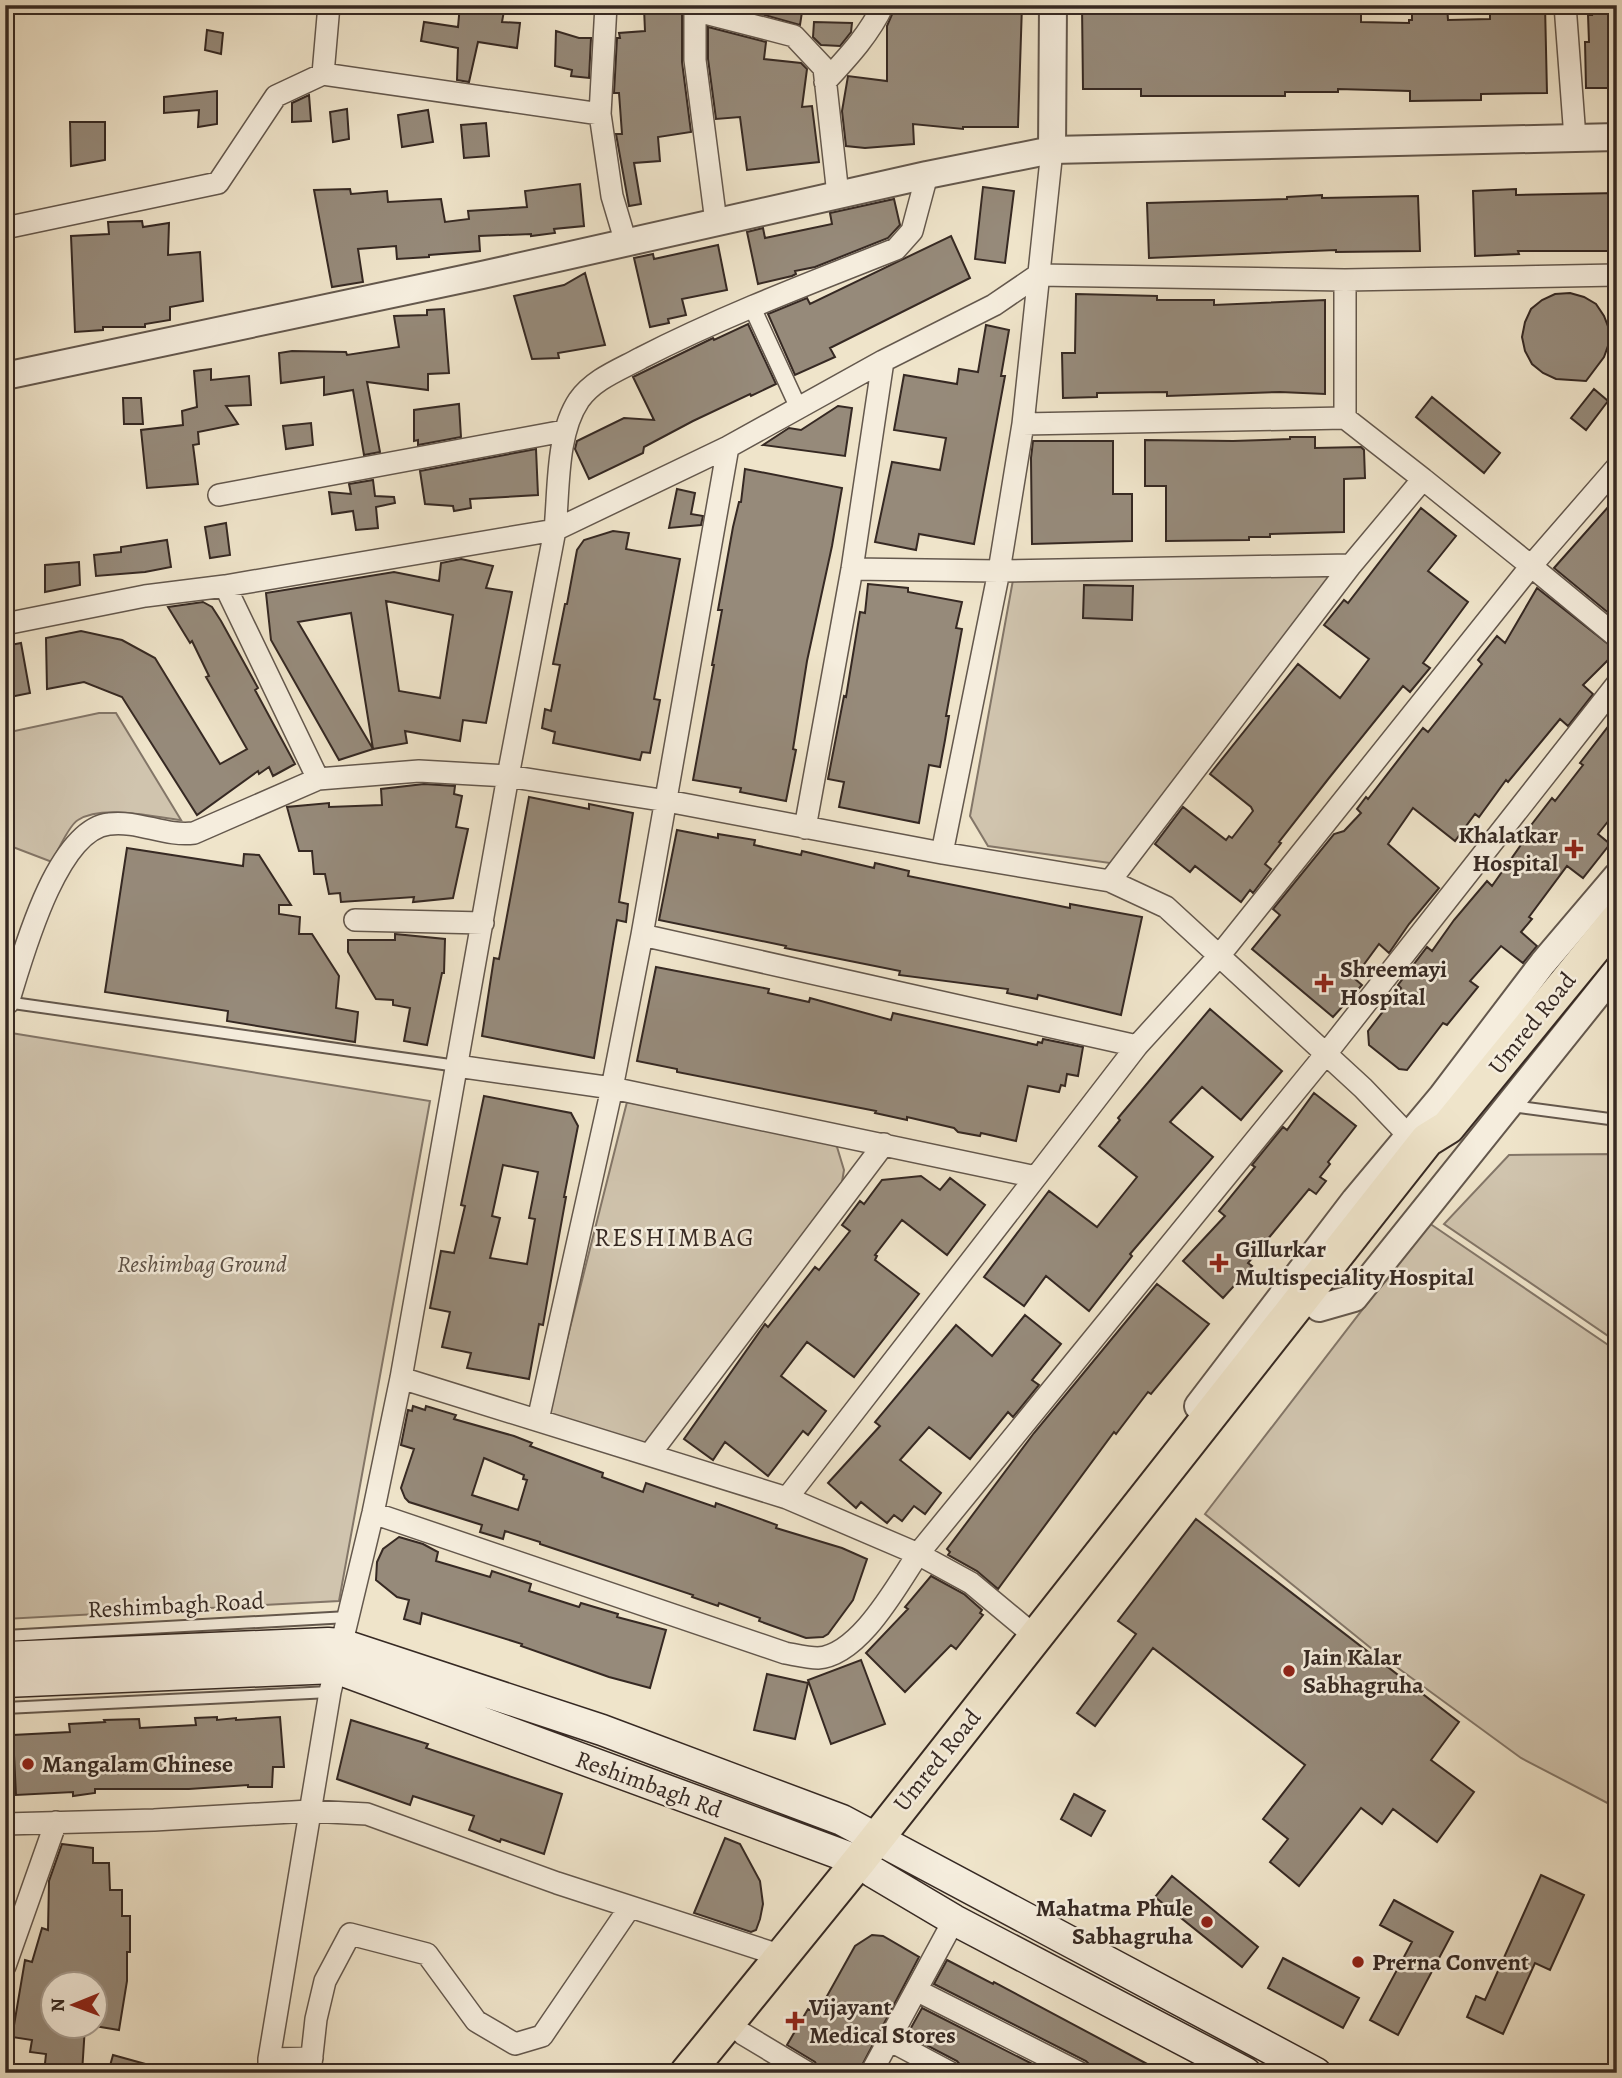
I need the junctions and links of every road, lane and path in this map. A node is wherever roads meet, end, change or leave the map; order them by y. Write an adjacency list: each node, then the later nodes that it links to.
1 (329, 5): 7 (street)
2 (606, 5): 9 (street)
3 (883, 5): 8 (street)
4 (1053, 5): 12 (street)
5 (1565, 5): 11 (street)
6 (691, 7): 8 (street); 15 (street)
7 (323, 74): 9 (street); 16 (street)
8 (825, 82): 14 (street)
9 (600, 114): 17 (street)
10 (1617, 137): 11 (street)
11 (1576, 138): 12 (street)
12 (1052, 150): 13 (street); 18 (street)
13 (927, 175): 14 (street); 21 (street)
14 (838, 195): 15 (street)
15 (716, 222): 17 (street)
16 (5, 228)
17 (626, 243): 23 (street)
18 (1038, 275): 20 (street); 22 (street); 26 (street)
19 (1617, 275): 20 (street)
20 (1345, 280): 25 (street)
21 (752, 307): 24 (street); 27 (street)
22 (883, 361): 24 (street); 35 (street)
23 (5, 376)
24 (799, 409): 28 (street)
25 (1345, 418): 26 (street); 30 (street)
26 (1023, 424): 36 (street)
27 (564, 431): 31 (street); 32 (street)
28 (728, 447): 32 (street); 43 (street)
29 (1617, 467): 34 (street)
30 (1423, 479): 33 (street); 34 (street)
31 (219, 495)
32 (555, 530): 37 (street); 41 (street)
33 (1351, 565): 36 (street); 47 (street)
34 (1531, 566): 39 (street); 52 (street)
35 (852, 569): 36 (street); 44 (street)
36 (999, 570): 45 (street)
37 (225, 586): 38 (street); 42 (street)
38 (5, 624)
39 (1617, 637)
40 (1617, 684): 56 (street)
41 (508, 776): 42 (street); 43 (street); 50 (street)
42 (318, 779): 54 (street)
43 (667, 801): 44 (street); 51 (street)
44 (805, 828): 45 (street)
45 (942, 853): 47 (street)
46 (1617, 876): 62 (street)
47 (1110, 881): 52 (street)
48 (355, 920): 50 (street)
49 (1617, 920): 61 (main road, Umred Road)
50 (483, 923): 57 (street)
51 (642, 935): 55 (street); 58 (street)
52 (1219, 956): 55 (street); 56 (street)
53 (1617, 970): 59 (street)
54 (7, 1003): 57 (lane)
55 (1137, 1046): 64 (street)
56 (1325, 1055): 62 (street); 73 (street)
57 (457, 1066): 58 (street); 66 (street)
58 (612, 1088): 63 (street); 67 (street)
59 (1507, 1105): 60 (lane); 65 (street)
60 (1617, 1120)
61 (1448, 1128): 65 (main road); 68 (main road, Umred Road)
62 (1408, 1135): 68 (street)
63 (884, 1144): 64 (street); 69 (street)
64 (1036, 1177): 70 (street)
65 (1319, 1308): 72 (main road)
66 (401, 1378): 67 (street); 71 (street)
67 (538, 1420): 69 (street)
68 (1186, 1447): 72 (main road, Umred Road)
69 (650, 1454): 70 (street)
70 (787, 1498): 73 (street)
71 (373, 1513): 73 (street); 76 (street)
72 (1123, 1541): 75 (main road, Umred Road); 83 (main road)
73 (918, 1554): 75 (street)
74 (5, 1636): 76 (lane, Reshimbagh Road)
75 (1036, 1637): 83 (main road, Umred Road)
76 (339, 1655): 77 (main road); 78 (main road, Reshimbagh Rd); 79 (lane); 80 (street); 83 (main road, Reshimbagh Rd)
77 (5, 1657)
78 (5, 1682)
79 (5, 1708)
80 (309, 1811): 81 (street); 84 (street); 92 (street)
81 (56, 1822): 82 (street); 87 (street)
82 (5, 1824)
83 (876, 1854): 85 (main road, Reshimbagh Rd); 86 (main road); 100 (main road)
84 (630, 1907): 86 (street); 91 (street)
85 (954, 1920): 88 (street); 99 (main road, Reshimbagh Rd)
86 (790, 1960): 89 (main road); 93 (main road)
87 (5, 1966)
88 (916, 1990): 90 (street); 98 (street)
89 (743, 2034): 94 (main road); 95 (street)
90 (889, 2040): 96 (street); 97 (street)
91 (311, 2065): 92 (street)
92 (269, 2066)
93 (687, 2073)
94 (710, 2073)
95 (808, 2073)
96 (872, 2073)
97 (951, 2073)
98 (1080, 2073)
99 (1246, 2073)
100 (1316, 2073)

